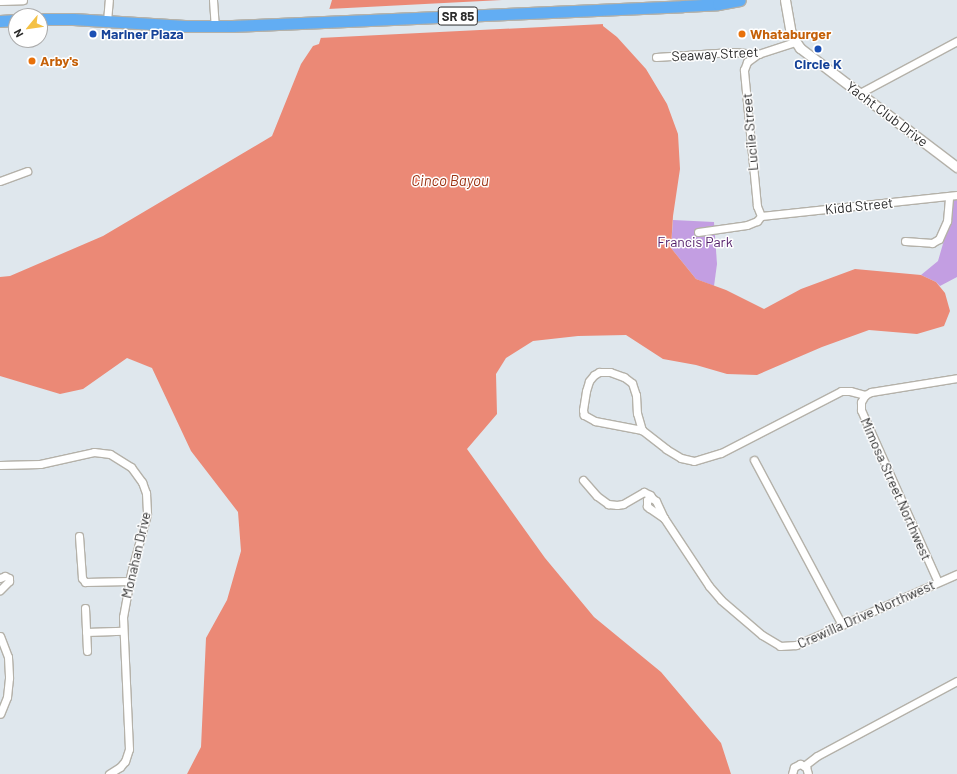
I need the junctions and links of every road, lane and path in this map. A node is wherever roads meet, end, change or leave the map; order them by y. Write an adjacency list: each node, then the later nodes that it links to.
1 (23, 0): 6 (street)
2 (109, 0): 9 (street)
3 (213, 0): 10 (street)
4 (740, 0): 7 (highway, SR 85)
5 (785, 0): 12 (main road, Yacht Club Drive)
6 (0, 1)
7 (652, 4): 10 (highway, SR 85)
8 (48, 19): 9 (highway, SR 85)
9 (107, 21): 10 (highway, SR 85)
10 (215, 26)
11 (957, 41): 15 (street)
12 (796, 42): 13 (street, Seaway Street); 15 (main road, Yacht Club Drive)
13 (759, 54): 14 (street, Seaway Street); 20 (street, Lucile Street)
14 (656, 57)
15 (860, 93): 16 (main road, Yacht Club Drive)
16 (957, 167)
17 (27, 171): 18 (street)
18 (0, 181)
19 (953, 196): 20 (street, Kidd Street); 22 (street)
20 (761, 216): 21 (street)
21 (698, 232)
22 (905, 241)
23 (957, 378): 24 (street)
24 (865, 395): 25 (street); 33 (street, Mimosa Street Northwest)
25 (642, 430): 25 (street)
26 (754, 460): 36 (street)
27 (0, 465): 32 (street, Monahan Drive)
28 (583, 480): 36 (street, Crewilla Drive Northwest)
29 (80, 536): 32 (street)
30 (957, 574): 33 (street, Crewilla Drive Northwest)
31 (0, 578): 34 (street)
32 (129, 581): 37 (street, Monahan Drive)
33 (938, 582): 36 (street, Crewilla Drive Northwest)
34 (0, 590)
35 (85, 608): 38 (street)
36 (842, 625)
37 (123, 631): 38 (street); 44 (street, Monahan Drive)
38 (86, 632): 40 (street)
39 (0, 636): 42 (street)
40 (87, 651)
41 (957, 681): 43 (street)
42 (0, 714)
43 (804, 766): 45 (street); 46 (street)
44 (109, 774)
45 (792, 774)
46 (808, 774)

